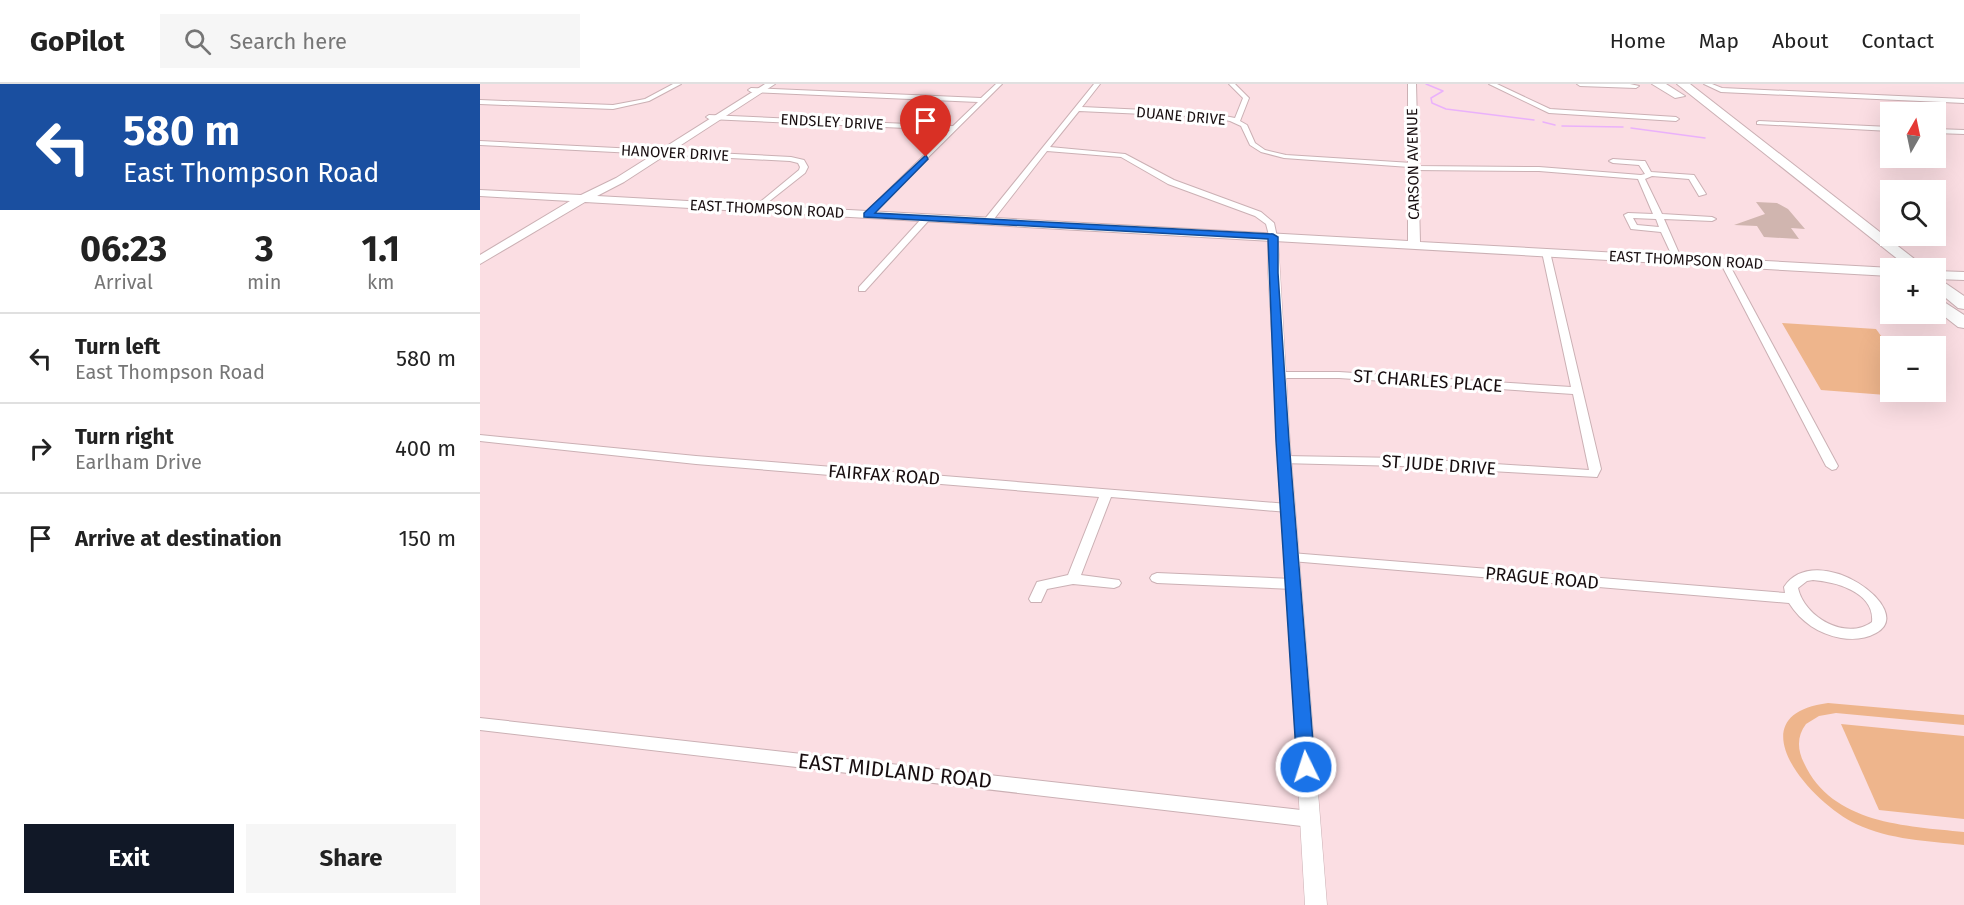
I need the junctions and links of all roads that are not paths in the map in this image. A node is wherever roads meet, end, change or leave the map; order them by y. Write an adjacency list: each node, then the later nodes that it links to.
1 (678, 84): 17 (street)
2 (771, 84): 13 (main road)
3 (999, 84): 15 (street)
4 (1097, 84): 18 (street)
5 (1232, 84): 21 (street)
6 (1412, 84): 31 (main road, CARSON AVENUE)
7 (1492, 84): 20 (street)
8 (1580, 84): 12 (street)
9 (1658, 84): 14 (highway)
10 (1666, 84): 14 (highway)
11 (1707, 84): 16 (street)
12 (1636, 86)
13 (758, 88): 15 (street); 19 (main road)
14 (1681, 90): 46 (highway); 47 (highway)
15 (983, 100): 23 (street)
16 (1964, 101)
17 (480, 102)
18 (1076, 109): 21 (street, DUANE DRIVE); 28 (street)
19 (714, 117): 23 (street, ENDSLEY DRIVE); 29 (main road)
20 (1676, 119)
21 (1237, 121): 31 (street, DUANE DRIVE)
22 (1759, 123): 24 (street)
23 (955, 128): 37 (street)
24 (1880, 129)
25 (1946, 131): 26 (street)
26 (1964, 132)
27 (480, 143): 29 (street, HANOVER DRIVE)
28 (1045, 149): 41 (street); 43 (street)
29 (658, 152): 35 (main road); 36 (street, HANOVER DRIVE)
30 (1613, 161): 32 (street)
31 (1412, 167): 32 (street); 44 (main road, CARSON AVENUE)
32 (1644, 176): 34 (street); 38 (street)
33 (480, 193): 35 (main road, EAST THOMPSON ROAD)
34 (1702, 195)
35 (582, 199): 36 (main road, EAST THOMPSON ROAD); 48 (main road)
36 (757, 209): 37 (main road, EAST THOMPSON ROAD)
37 (868, 215): 39 (main road, EAST THOMPSON ROAD)
38 (1658, 215): 40 (street); 42 (street); 42 (street)
39 (926, 219): 41 (main road, EAST THOMPSON ROAD); 53 (street)
40 (1712, 219)
41 (987, 222): 43 (main road, EAST THOMPSON ROAD)
42 (1665, 230): 49 (street)
43 (1273, 237): 44 (main road, EAST THOMPSON ROAD); 57 (street)
44 (1414, 244): 45 (main road, EAST THOMPSON ROAD)
45 (1546, 252): 49 (main road, EAST THOMPSON ROAD); 58 (street)
46 (1882, 258)
47 (1905, 258)
48 (480, 260)
49 (1678, 260): 50 (main road, EAST THOMPSON ROAD)
50 (1724, 262): 51 (main road, EAST THOMPSON ROAD); 61 (street)
51 (1880, 271)
52 (1950, 278): 54 (highway)
53 (862, 289)
54 (1964, 303)
55 (1946, 309): 56 (highway)
56 (1964, 323)
57 (1279, 375): 58 (street, ST CHARLES PLACE); 60 (street)
58 (1578, 391): 60 (street, ST JUDE DRIVE)
59 (480, 438): 62 (street, FAIRFAX ROAD)
60 (1284, 460): 63 (street)
61 (1832, 466)
62 (1107, 492): 63 (street, FAIRFAX ROAD); 66 (street)
63 (1288, 508): 64 (street)
64 (1291, 557): 68 (street); 69 (street, PRAGUE ROAD)
65 (1157, 578): 68 (street)
66 (1073, 579): 67 (street); 70 (street)
67 (1114, 583)
68 (1293, 584): 72 (street)
69 (1791, 595): 69 (street)
70 (1036, 599)
71 (480, 724): 72 (street, EAST MIDLAND ROAD)
72 (1310, 819): 73 (street)
73 (1316, 905)

